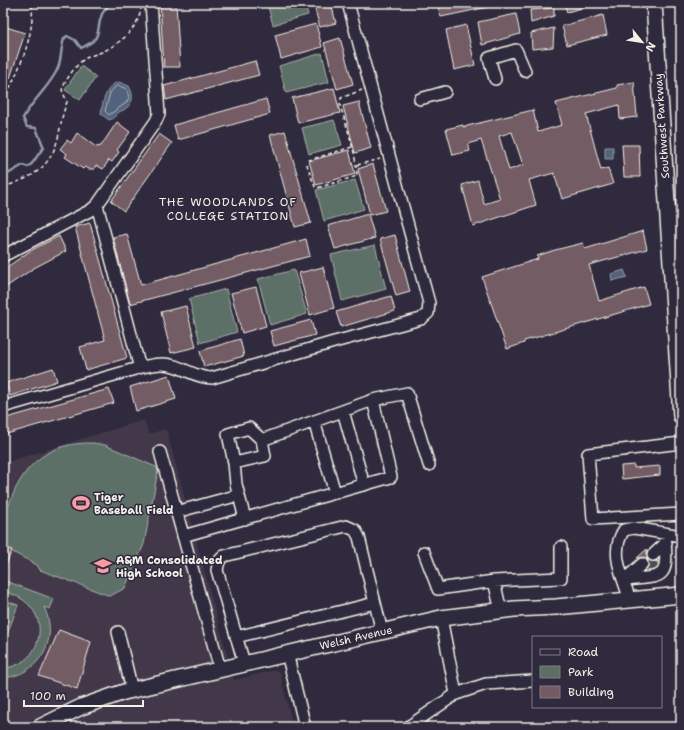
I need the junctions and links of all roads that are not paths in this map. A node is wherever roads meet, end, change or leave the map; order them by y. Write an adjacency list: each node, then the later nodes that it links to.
1 (152, 3): 8 (street)
2 (348, 3): 10 (street)
3 (654, 3): 14 (main road, Southwest Parkway)
4 (525, 71): 5 (street)
5 (495, 79)
6 (445, 92): 7 (street)
7 (420, 99)
8 (97, 205): 9 (street); 10 (street)
9 (3, 256)
10 (142, 367): 12 (street)
11 (373, 400): 13 (street); 20 (street); 21 (street)
12 (3, 407)
13 (343, 411): 15 (street); 21 (street)
14 (681, 416)
15 (314, 421): 16 (street); 22 (street)
16 (262, 440): 19 (street); 19 (street)
17 (681, 443): 25 (street)
18 (160, 452): 24 (street)
19 (234, 463): 23 (street)
20 (430, 465)
21 (364, 485): 22 (street)
22 (335, 493): 26 (street)
23 (239, 494): 24 (street); 26 (street)
24 (176, 512): 27 (street)
25 (681, 514)
26 (245, 519): 27 (street)
27 (183, 536): 45 (street)
28 (681, 536): 29 (street)
29 (666, 543): 32 (street); 33 (street); 33 (street)
30 (561, 547): 34 (street)
31 (424, 552): 34 (street)
32 (655, 557)
33 (624, 580): 36 (street)
34 (494, 581): 38 (street)
35 (681, 595): 36 (main road, Welsh Avenue)
36 (630, 600): 38 (main road, Welsh Avenue)
37 (375, 603): 41 (street); 42 (street); 42 (street)
38 (501, 610): 39 (main road, Welsh Avenue)
39 (441, 618): 41 (main road, Welsh Avenue); 48 (street)
40 (118, 632): 47 (street)
41 (382, 632): 43 (main road, Welsh Avenue)
42 (236, 637): 44 (street)
43 (287, 653): 44 (main road, Welsh Avenue); 50 (street)
44 (244, 664): 45 (main road, Welsh Avenue)
45 (220, 669): 47 (main road, Welsh Avenue)
46 (532, 681): 48 (street)
47 (132, 690): 49 (main road, Welsh Avenue)
48 (456, 694): 51 (street)
49 (40, 727)
50 (304, 727)
51 (408, 727)

